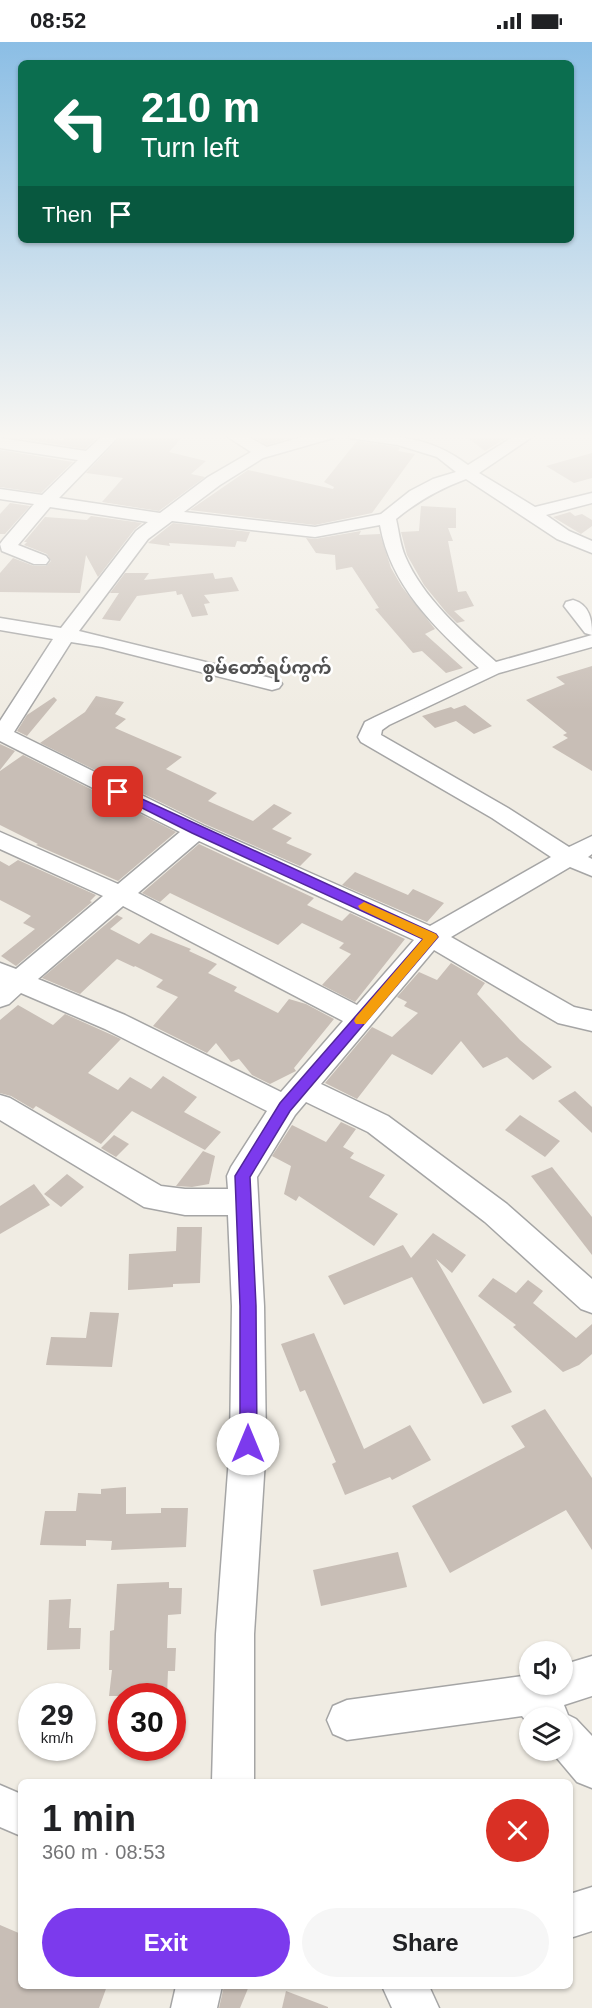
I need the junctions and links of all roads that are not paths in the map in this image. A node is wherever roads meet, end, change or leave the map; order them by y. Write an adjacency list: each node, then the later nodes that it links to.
1 (25, 527): 8 (street)
2 (153, 527): 12 (street)
3 (262, 527): 4 (street)
4 (342, 527)
5 (389, 527): 14 (street)
6 (551, 527): 7 (street)
7 (592, 548)
8 (40, 560)
9 (573, 606): 11 (street)
10 (0, 624): 12 (street)
11 (592, 629)
12 (66, 636): 15 (street); 16 (street)
13 (592, 641): 14 (street)
14 (492, 669): 20 (street)
15 (272, 684)
16 (1, 731): 17 (street)
17 (196, 831): 22 (street); 23 (street)
18 (0, 840): 22 (street)
19 (592, 844): 20 (street)
20 (568, 857): 21 (street); 23 (street)
21 (592, 868)
22 (120, 894): 24 (street); 25 (street)
23 (431, 937): 25 (street); 26 (street)
24 (6, 983): 27 (street)
25 (362, 1019): 27 (street)
26 (592, 1021)
27 (293, 1097): 29 (street); 30 (street)
28 (0, 1106): 29 (street)
29 (243, 1202): 36 (street)
30 (592, 1299)
31 (592, 1676): 32 (street)
32 (540, 1706): 33 (street)
33 (347, 1720)
34 (573, 1745): 35 (street)
35 (592, 1767)
36 (233, 1779)
37 (0, 1806): 38 (street)
38 (18, 1814)
39 (592, 1909): 40 (street)
40 (573, 1915)
41 (198, 1989): 43 (street)
42 (406, 1989): 44 (street)
43 (194, 2008)
44 (416, 2008)

